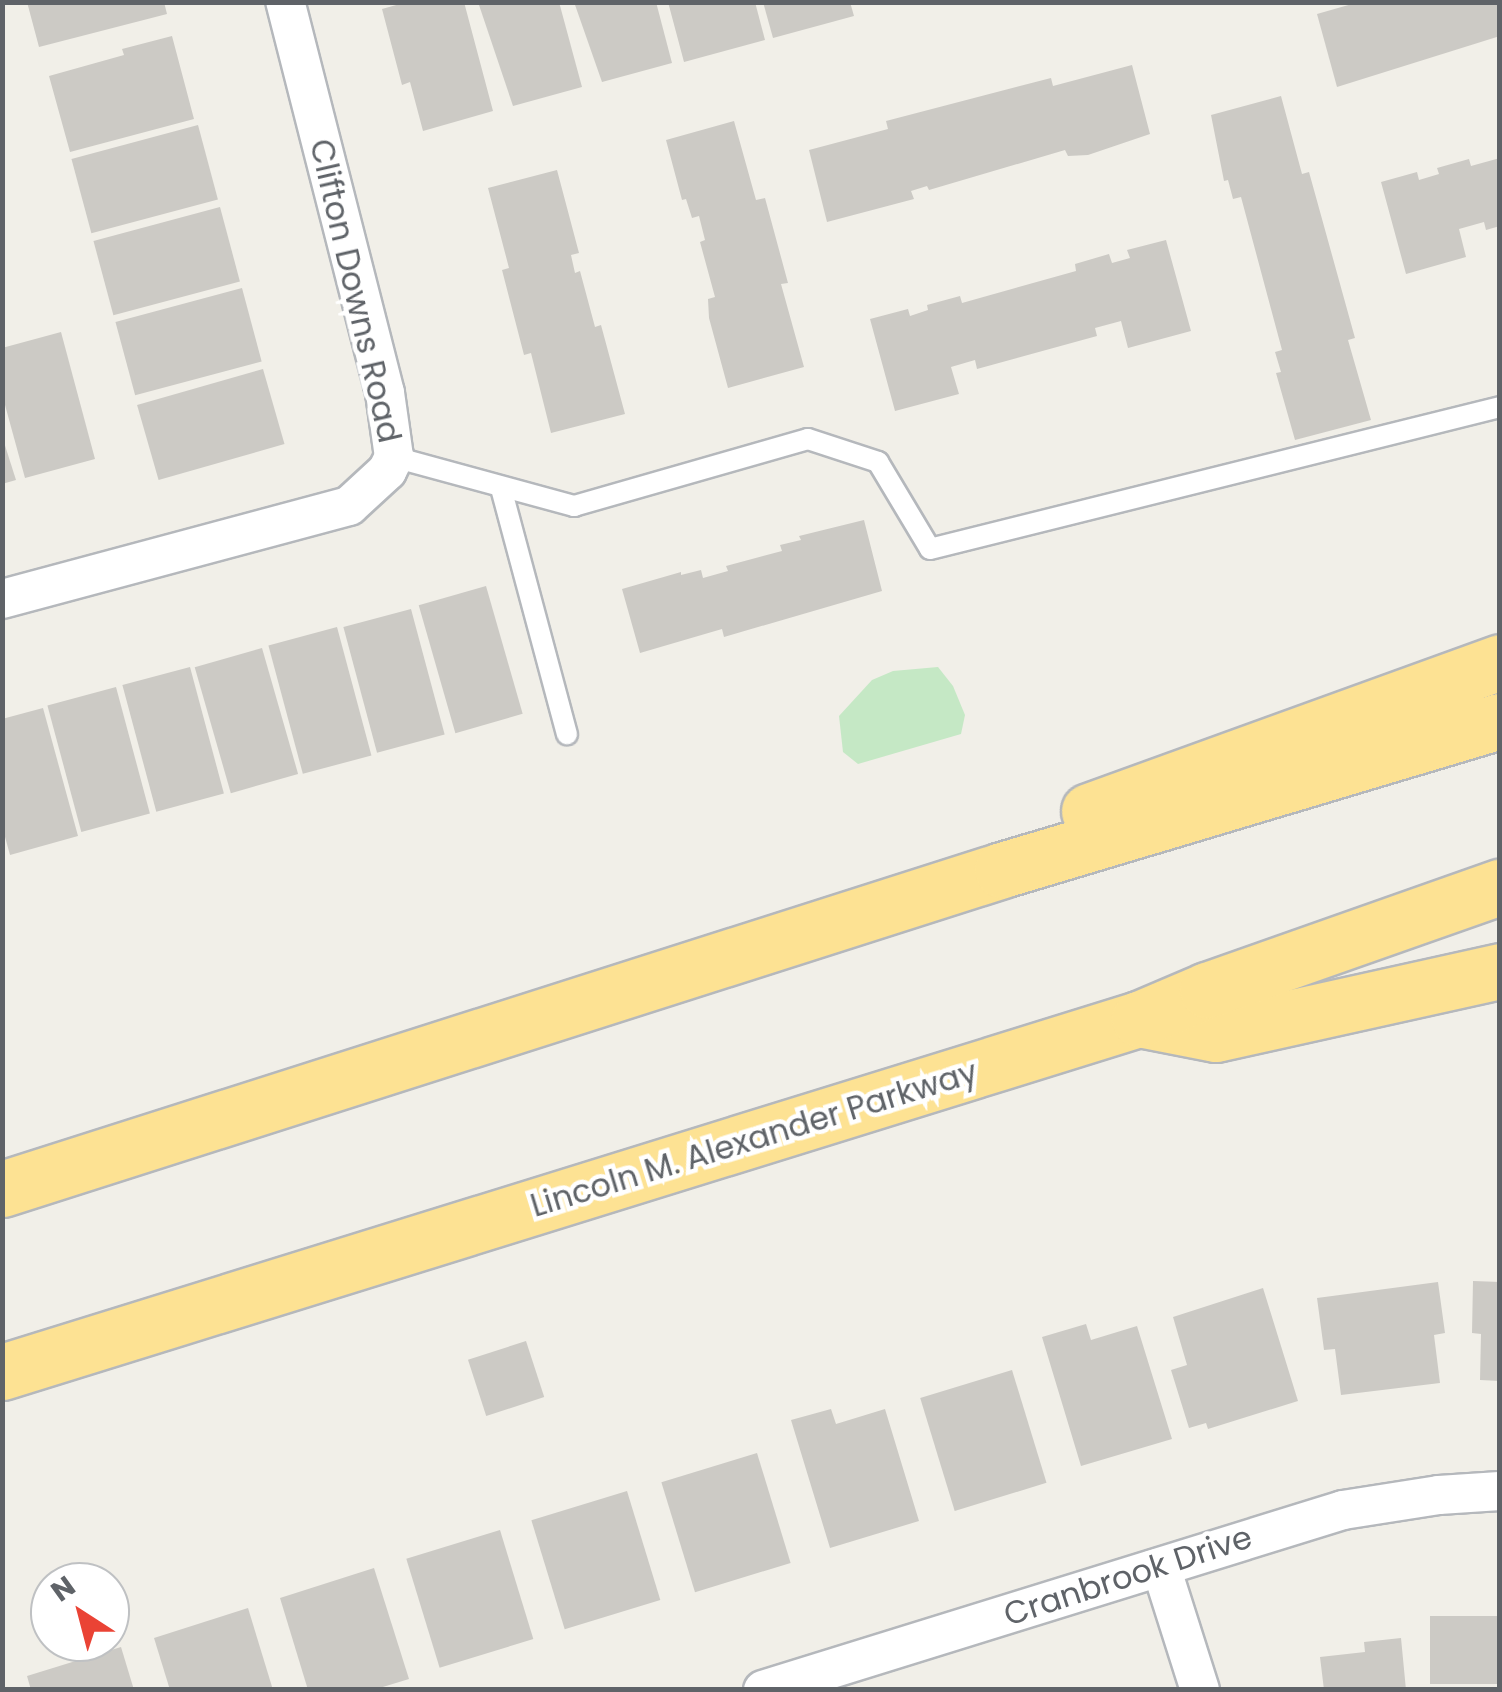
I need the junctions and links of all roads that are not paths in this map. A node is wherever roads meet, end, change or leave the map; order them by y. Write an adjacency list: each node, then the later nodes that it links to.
1 (285, 2): 3 (street, Clifton Downs Road)
2 (1500, 408): 4 (lane)
3 (394, 456): 4 (lane); 5 (street, Clifton Downs Road)
4 (501, 488): 8 (lane)
5 (2, 599)
6 (1500, 662): 9 (highway)
7 (1500, 721): 9 (highway)
8 (567, 734)
9 (1002, 870): 13 (highway)
10 (1500, 887): 12 (highway, Lincoln M. Alexander Parkway)
11 (1500, 971): 12 (highway)
12 (1139, 1019): 14 (highway, Lincoln M. Alexander Parkway)
13 (2, 1189)
14 (2, 1372)
15 (1500, 1491): 16 (street, Cranbrook Drive)
16 (1162, 1567): 17 (street, Cranbrook Drive); 18 (street)
17 (763, 1690)
18 (1200, 1690)

